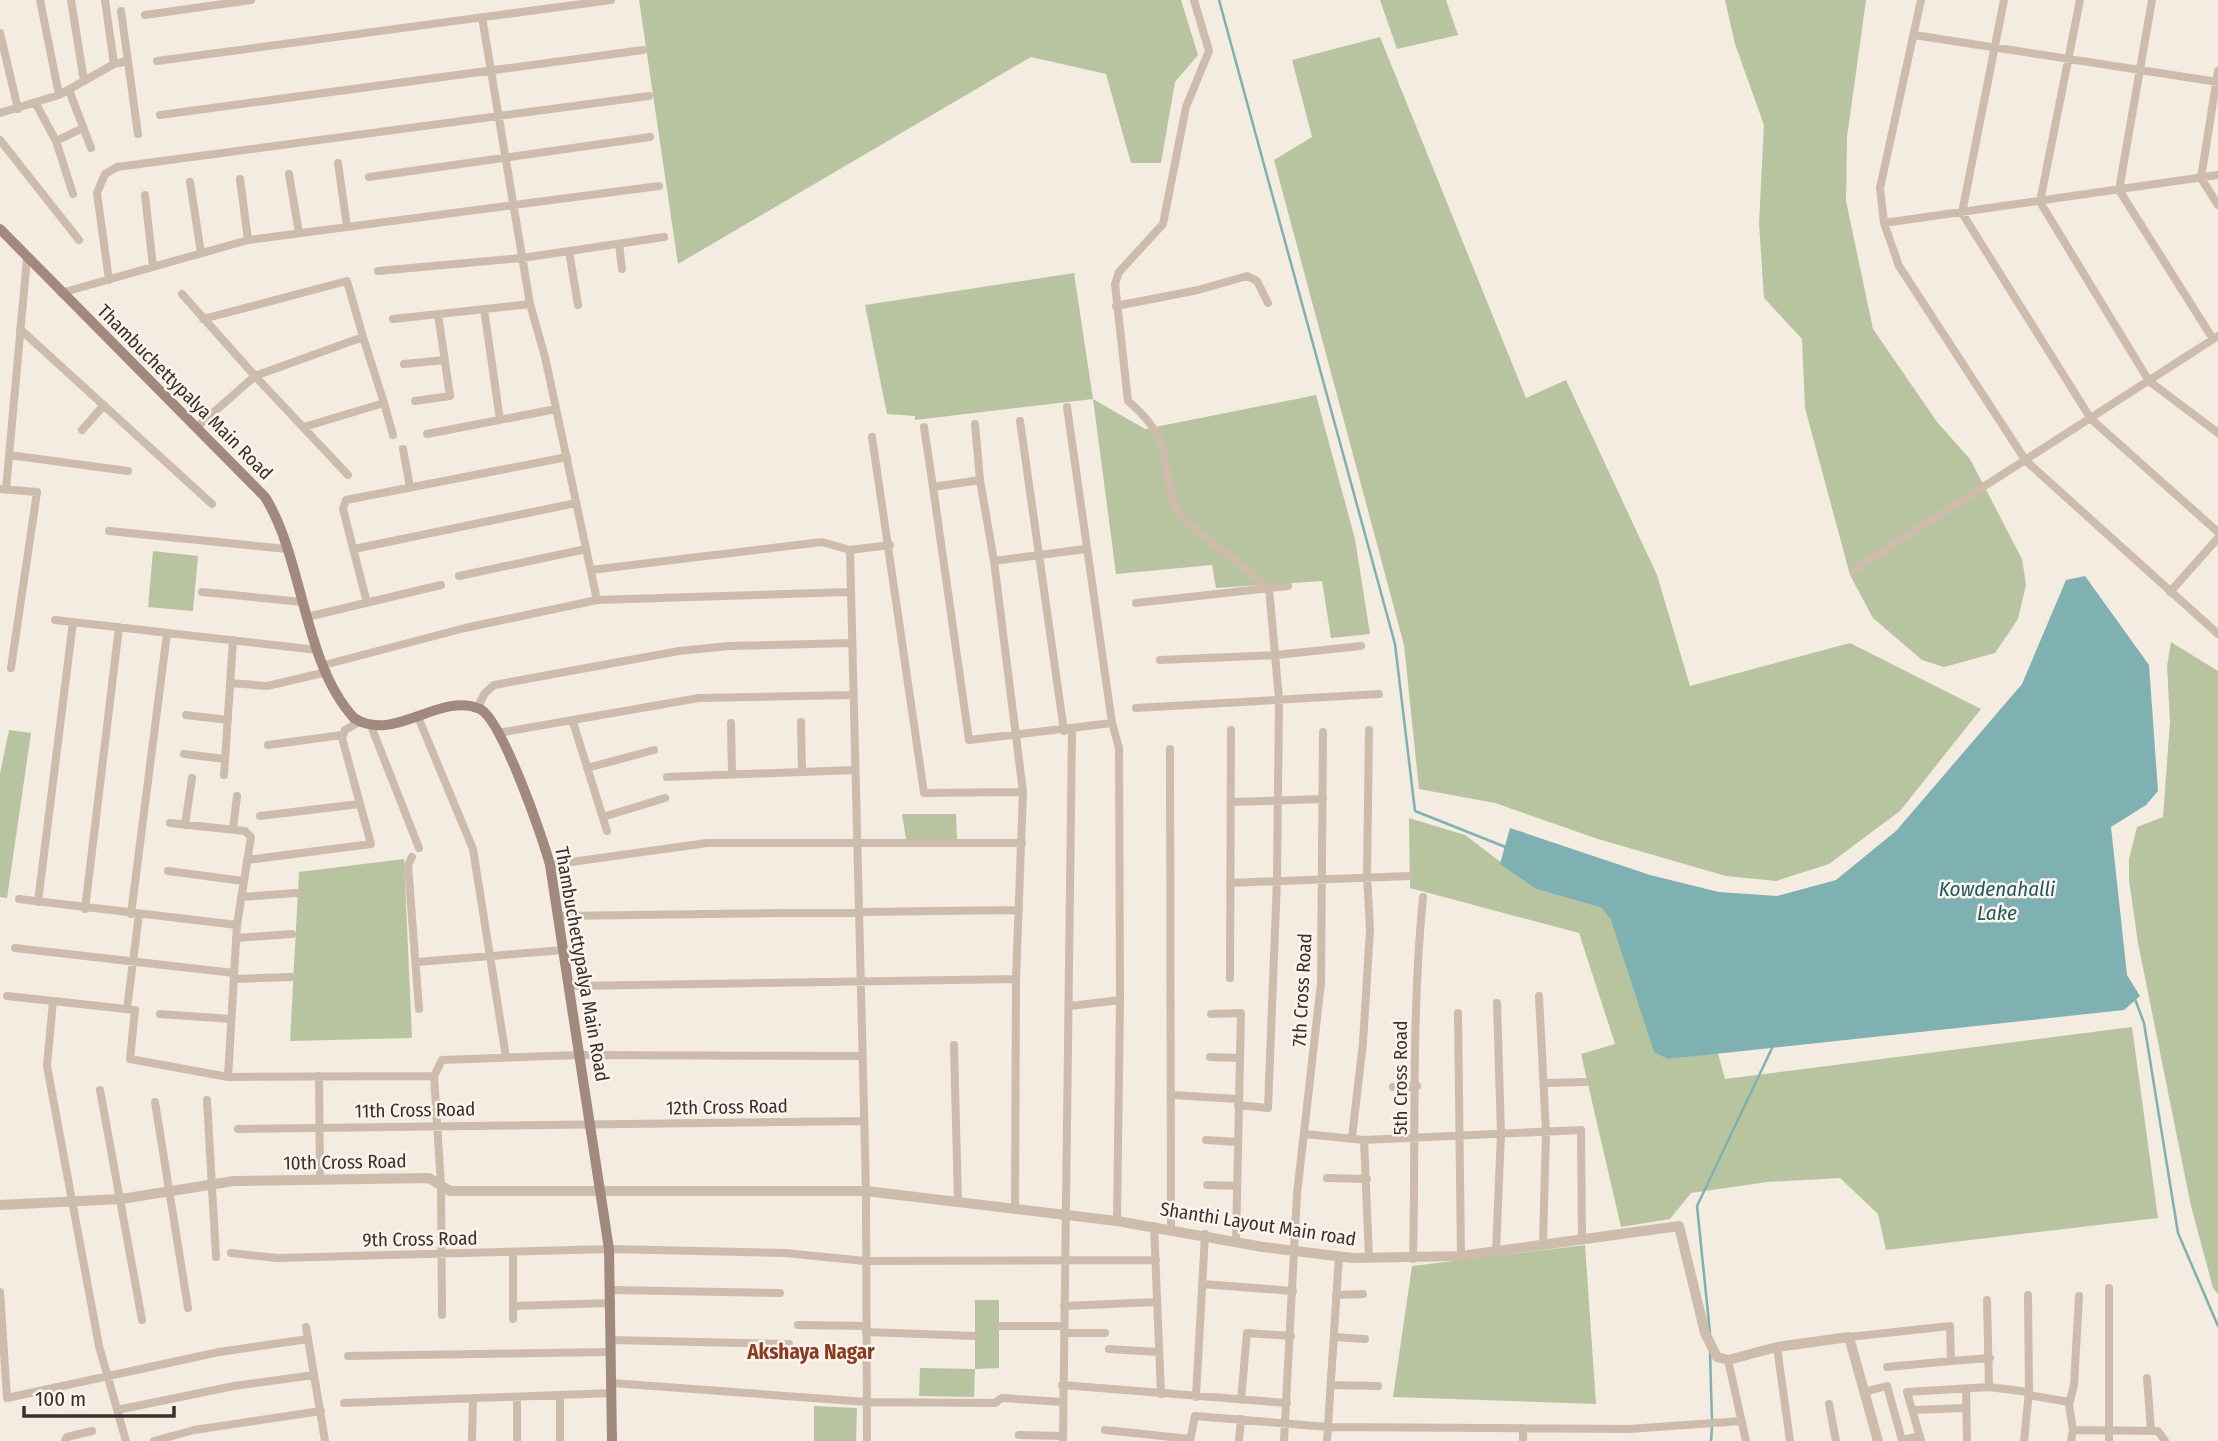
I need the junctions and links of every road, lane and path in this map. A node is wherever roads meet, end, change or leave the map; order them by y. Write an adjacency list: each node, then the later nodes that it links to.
1 (40, 0): 28 (street)
2 (71, 0): 25 (street)
3 (105, 0): 21 (street)
4 (251, 0): 12 (street)
5 (611, 0): 13 (street)
6 (1194, 0): 78 (street)
7 (1921, 0): 15 (street)
8 (2004, 0): 16 (street)
9 (2080, 0): 18 (street)
10 (2152, 0): 22 (street)
11 (121, 11): 19 (street)
12 (145, 15)
13 (482, 17): 20 (street); 23 (street)
14 (0, 33): 31 (street)
15 (1914, 35): 16 (street); 57 (street)
16 (1994, 48): 18 (street); 56 (street)
17 (643, 50): 23 (street)
18 (2066, 59): 22 (street); 53 (street)
19 (128, 61): 21 (street); 36 (street)
20 (157, 61)
21 (114, 64): 25 (street)
22 (2139, 70): 26 (street); 50 (street)
23 (491, 71): 33 (street); 34 (street)
24 (2218, 71): 26 (street)
25 (84, 81): 27 (street)
26 (2217, 82): 46 (street)
27 (69, 90): 28 (street); 35 (street)
28 (59, 95): 30 (street)
29 (649, 96): 34 (street)
30 (36, 104): 31 (street); 39 (street)
31 (18, 109): 32 (street)
32 (0, 113)
33 (160, 116)
34 (498, 116): 41 (street); 72 (street)
35 (83, 128): 39 (street); 40 (street)
36 (138, 134)
37 (650, 137): 41 (street)
38 (0, 140): 62 (street)
39 (56, 141): 51 (street)
40 (91, 148)
41 (505, 157): 45 (street); 54 (street)
42 (338, 163): 58 (street)
43 (289, 174): 60 (street)
44 (2218, 175): 46 (street)
45 (369, 177)
46 (2201, 178): 50 (street); 55 (street)
47 (240, 179): 63 (street)
48 (190, 182): 66 (street)
49 (659, 186): 54 (street)
50 (2119, 190): 53 (street); 85 (street)
51 (73, 194)
52 (145, 195): 69 (street)
53 (2040, 202): 56 (street); 89 (street)
54 (512, 205): 58 (street); 68 (street)
55 (2218, 205)
56 (1962, 213): 57 (street); 95 (street)
57 (1884, 223): 110 (street)
58 (347, 227): 60 (street)
59 (0, 229): 67 (main road, Thambuchettypalya Main Road)
60 (299, 233): 63 (street)
61 (664, 237): 64 (street)
62 (79, 240)
63 (248, 240): 66 (street)
64 (619, 244): 65 (street); 70 (street)
65 (569, 251): 68 (street); 77 (street)
66 (201, 253): 69 (street)
67 (27, 258): 73 (main road, Thambuchettypalya Main Road); 83 (street)
68 (522, 258): 71 (street); 76 (street)
69 (153, 266): 72 (street)
70 (622, 269)
71 (378, 271)
72 (109, 280): 73 (street)
73 (61, 293): 99 (main road, Thambuchettypalya Main Road)
74 (182, 295): 81 (street)
75 (1268, 303): 78 (street)
76 (530, 304): 79 (street); 94 (street)
77 (578, 305)
78 (1116, 306): 135 (street)
79 (484, 309): 80 (street); 96 (street)
80 (438, 314): 82 (street); 86 (street)
81 (203, 319): 84 (street); 88 (street)
82 (393, 319)
83 (20, 329): 92 (street); 108 (street)
84 (363, 337): 88 (street); 91 (street)
85 (2215, 338): 89 (street)
86 (445, 360): 87 (street); 90 (street)
87 (404, 365)
88 (255, 376): 99 (street); 101 (street)
89 (2149, 381): 95 (street); 104 (street)
90 (415, 401)
91 (384, 404): 101 (street); 105 (street)
92 (104, 405): 102 (street); 118 (street)
93 (1068, 407): 126 (street)
94 (556, 409): 96 (street); 109 (street)
95 (2091, 419): 110 (street); 120 (street)
96 (500, 420): 103 (street)
97 (1020, 421): 128 (street)
98 (975, 424): 113 (street)
99 (198, 426): 123 (main road, Thambuchettypalya Main Road)
100 (924, 426): 115 (street)
101 (303, 427): 112 (street)
102 (82, 430)
103 (427, 433)
104 (2218, 433)
105 (393, 435)
106 (872, 437): 122 (street)
107 (403, 449): 114 (street)
108 (9, 455): 111 (street); 116 (street)
109 (566, 457): 114 (street); 117 (street)
110 (2026, 461): 131 (street); 137 (street)
111 (128, 471)
112 (348, 475)
113 (980, 480): 115 (street); 129 (street)
114 (411, 487): 124 (street)
115 (933, 487): 177 (street)
116 (3, 489): 155 (street)
117 (576, 503): 124 (street); 125 (street)
118 (212, 504)
119 (109, 531): 123 (street)
120 (2218, 532)
121 (2218, 538): 137 (street)
122 (890, 545): 127 (street); 191 (street)
123 (287, 549): 140 (main road, Thambuchettypalya Main Road)
124 (354, 549): 141 (street)
125 (586, 549): 130 (street); 132 (street)
126 (1085, 549): 128 (street); 170 (street)
127 (850, 550): 130 (street); 136 (street)
128 (1040, 555): 129 (street); 172 (street)
129 (994, 561): 177 (street)
130 (590, 570): 139 (street)
131 (1854, 570)
132 (459, 576)
133 (441, 585): 141 (street)
134 (1288, 586): 135 (street)
135 (1269, 588): 142 (street); 153 (street)
136 (849, 592): 139 (street); 150 (street)
137 (2170, 592): 148 (street)
138 (202, 593): 140 (street)
139 (597, 600): 156 (street)
140 (303, 602): 143 (main road, Thambuchettypalya Main Road)
141 (366, 603): 143 (street)
142 (1136, 603)
143 (307, 617): 152 (main road, Thambuchettypalya Main Road)
144 (55, 620): 145 (street)
145 (73, 622): 146 (street); 221 (street)
146 (118, 627): 147 (street); 222 (street)
147 (167, 633): 149 (street); 225 (street)
148 (2218, 634)
149 (233, 640): 152 (street); 157 (street)
150 (850, 643): 159 (street); 161 (street)
151 (1362, 646): 153 (street)
152 (317, 650): 156 (main road, Thambuchettypalya Main Road)
153 (1276, 654): 154 (street); 160 (street)
154 (1160, 660)
155 (11, 668)
156 (326, 669): 157 (street); 166 (main road, Thambuchettypalya Main Road)
157 (230, 683): 165 (street)
158 (1379, 694): 160 (street)
159 (852, 695): 167 (street); 185 (street)
160 (1279, 699): 162 (street); 195 (street)
161 (477, 708): 164 (main road); 176 (main road, Thambuchettypalya Main Road)
162 (1136, 709)
163 (186, 715): 165 (street)
164 (418, 717): 171 (main road); 232 (street)
165 (228, 720): 183 (street)
166 (359, 722): 171 (main road); 178 (street)
167 (573, 722): 176 (street); 184 (street)
168 (801, 722): 186 (street)
169 (731, 723): 188 (street)
170 (1112, 723): 172 (street); 244 (street)
171 (371, 726): 206 (street)
172 (1068, 730): 177 (street); 246 (street)
173 (1231, 730): 196 (street)
174 (1369, 730): 211 (street)
175 (1323, 732): 194 (street, 7th Cross Road)
176 (498, 733): 209 (main road, Thambuchettypalya Main Road)
177 (1017, 734): 191 (street)
178 (342, 735): 179 (street); 197 (street)
179 (268, 745)
180 (1170, 749): 267 (street)
181 (654, 750): 184 (street)
182 (184, 754): 183 (street)
183 (225, 759): 187 (street)
184 (587, 768): 199 (street)
185 (854, 770): 186 (street); 204 (street)
186 (802, 772): 188 (street)
187 (224, 775)
188 (732, 775): 189 (street)
189 (667, 777)
190 (192, 778): 201 (street)
191 (1023, 792): 205 (street)
192 (237, 796): 202 (street)
193 (665, 798): 199 (street)
194 (1324, 799): 195 (street); 213 (street, 7th Cross Road)
195 (1277, 800): 196 (street); 214 (street)
196 (1231, 802): 216 (street)
197 (359, 804): 198 (street); 208 (street)
198 (260, 816)
199 (603, 817): 203 (street)
200 (170, 823): 201 (street)
201 (185, 825): 202 (street)
202 (233, 829): 208 (street)
203 (607, 831)
204 (856, 841): 205 (street); 209 (street); 224 (street)
205 (1022, 843): 223 (street)
206 (419, 848)
207 (412, 857): 233 (street)
208 (247, 860): 215 (street)
209 (550, 865): 226 (main road, Thambuchettypalya Main Road)
210 (168, 871): 215 (street)
211 (1367, 876): 212 (street); 213 (street); 280 (street)
212 (1409, 876)
213 (1323, 878): 214 (street); 277 (street, 7th Cross Road)
214 (1278, 880): 216 (street); 270 (street)
215 (243, 881): 218 (street)
216 (1230, 883): 237 (street)
217 (296, 893): 218 (street)
218 (241, 897): 227 (street)
219 (1423, 897): 264 (street, 5th Cross Road)
220 (19, 899): 221 (street)
221 (38, 902): 222 (street)
222 (85, 909): 225 (street)
223 (1019, 910): 224 (street); 238 (street)
224 (858, 912): 226 (street); 239 (street)
225 (135, 914): 227 (street); 234 (street)
226 (558, 916): 231 (main road, Thambuchettypalya Main Road)
227 (237, 925): 229 (street)
228 (292, 934): 229 (street)
229 (236, 938): 235 (street)
230 (15, 948): 234 (street)
231 (564, 950): 232 (street); 240 (main road, Thambuchettypalya Main Road)
232 (491, 956): 233 (street); 255 (street)
233 (416, 961): 248 (street)
234 (132, 962): 235 (street); 247 (street)
235 (234, 976): 236 (street); 252 (street)
236 (291, 977)
237 (1230, 978)
238 (1016, 979): 239 (street); 299 (street)
239 (860, 982): 240 (street); 256 (street)
240 (570, 986): 254 (main road, Thambuchettypalya Main Road)
241 (7, 996): 243 (street)
242 (1539, 996): 263 (street)
243 (53, 1000): 247 (street); 297 (street)
244 (1120, 1000): 246 (street); 301 (street)
245 (1497, 1003): 278 (street)
246 (1070, 1006): 300 (street)
247 (127, 1009): 261 (street)
248 (419, 1009)
249 (1458, 1013): 279 (street)
250 (160, 1014): 252 (street)
251 (1211, 1014): 258 (street)
252 (231, 1019): 261 (street)
253 (954, 1045): 296 (street)
254 (580, 1055): 255 (street); 256 (street); 272 (main road, Thambuchettypalya Main Road)
255 (506, 1056): 260 (street)
256 (862, 1056): 271 (street)
257 (1210, 1057): 258 (street)
258 (1240, 1058): 270 (street)
259 (318, 1076): 260 (street); 261 (street); 274 (street)
260 (434, 1076): 273 (street)
261 (228, 1077)
262 (1585, 1082): 263 (street)
263 (1545, 1083): 276 (street)
264 (1417, 1086): 265 (street); 281 (street, 5th Cross Road)
265 (1393, 1087)
266 (100, 1090): 295 (street)
267 (1172, 1095): 270 (street); 303 (street)
268 (207, 1100): 288 (street)
269 (155, 1102): 293 (street)
270 (1239, 1102): 284 (street)
271 (864, 1122): 272 (street, 12th Cross Road); 294 (street)
272 (591, 1124): 273 (street, 11th Cross Road); 292 (main road, Thambuchettypalya Main Road)
273 (437, 1126): 274 (street, 11th Cross Road); 289 (street)
274 (319, 1127): 275 (street, 11th Cross Road); 285 (street)
275 (238, 1129)
276 (1546, 1132): 278 (street); 306 (street); 307 (street)
277 (1305, 1134): 280 (street); 309 (street, 7th Cross Road)
278 (1501, 1134): 279 (street); 310 (street)
279 (1460, 1136): 281 (street); 315 (street)
280 (1352, 1137): 283 (street)
281 (1416, 1138): 283 (street); 320 (street, 5th Cross Road)
282 (1206, 1140): 284 (street)
283 (1364, 1140): 287 (street)
284 (1238, 1142): 291 (street)
285 (320, 1178): 288 (street, 10th Cross Road); 289 (street, 10th Cross Road)
286 (1327, 1178): 287 (street)
287 (1367, 1179): 318 (street)
288 (211, 1184): 293 (street, 10th Cross Road); 316 (street)
289 (440, 1185): 292 (street, 10th Cross Road); 313 (street)
290 (1207, 1185): 291 (street)
291 (1237, 1186): 305 (street)
292 (601, 1189): 294 (street, Shanthi Layout Main road); 308 (main road, Thambuchettypalya Main Road)
293 (169, 1191): 295 (street, 10th Cross Road); 337 (street)
294 (866, 1191): 296 (street, Shanthi Layout Main road); 321 (street)
295 (121, 1199): 297 (street, 10th Cross Road); 339 (street)
296 (958, 1202): 299 (street, Shanthi Layout Main road)
297 (71, 1203): 298 (street, 10th Cross Road); 364 (street)
298 (0, 1205)
299 (1015, 1208): 300 (street, Shanthi Layout Main road)
300 (1065, 1214): 301 (street, Shanthi Layout Main road); 317 (street)
301 (1117, 1221): 302 (street, Shanthi Layout Main road)
302 (1154, 1226): 303 (street, Shanthi Layout Main road); 319 (street)
303 (1171, 1228): 304 (street, Shanthi Layout Main road)
304 (1205, 1234): 305 (street, Shanthi Layout Main road); 322 (street)
305 (1236, 1240): 309 (street, Shanthi Layout Main road)
306 (1582, 1240): 307 (street, Shanthi Layout Main road); 360 (street, Shanthi Layout Main road)
307 (1543, 1244): 310 (street, Shanthi Layout Main road)
308 (609, 1249): 312 (street, 9th Cross Road); 321 (street, 9th Cross Road); 324 (main road, Thambuchettypalya Main Road)
309 (1296, 1250): 314 (street, Shanthi Layout Main road); 325 (street, 7th Cross Road)
310 (1496, 1251): 315 (street, Shanthi Layout Main road)
311 (231, 1253): 313 (street, 9th Cross Road)
312 (513, 1253): 313 (street, 9th Cross Road); 335 (street)
313 (440, 1254): 338 (street)
314 (1339, 1256): 318 (street, Shanthi Layout Main road); 329 (street)
315 (1461, 1256): 320 (street, Shanthi Layout Main road)
316 (216, 1257)
317 (1063, 1258): 319 (street, 9th Cross Road); 321 (street, 9th Cross Road); 336 (street)
318 (1369, 1258): 320 (street, Shanthi Layout Main road)
319 (1156, 1259): 333 (street)
320 (1413, 1259)
321 (866, 1261): 344 (street)
322 (1202, 1284): 325 (street); 377 (street)
323 (2109, 1289): 398 (street)
324 (611, 1290): 327 (street); 334 (main road, Thambuchettypalya Main Road)
325 (1293, 1291): 348 (street, 7th Cross Road)
326 (0, 1292): 364 (street)
327 (780, 1293)
328 (1363, 1294): 329 (street)
329 (1336, 1295): 349 (street)
330 (2028, 1295): 374 (street)
331 (2079, 1296): 382 (street)
332 (1987, 1300): 359 (street)
333 (1157, 1302): 336 (street); 357 (street)
334 (611, 1303): 335 (street); 354 (main road, Thambuchettypalya Main Road)
335 (513, 1306): 340 (street)
336 (1064, 1306): 345 (street)
337 (188, 1308)
338 (442, 1315)
339 (142, 1320)
340 (513, 1320)
341 (798, 1325): 344 (street)
342 (1001, 1326): 345 (street)
343 (306, 1327): 351 (street)
344 (866, 1329): 347 (street); 380 (street)
345 (1063, 1329): 346 (street); 367 (street)
346 (1105, 1333)
347 (975, 1336)
348 (1291, 1336): 379 (street); 384 (street, 7th Cross Road)
349 (1334, 1337): 352 (street); 366 (street)
350 (1849, 1337): 355 (street); 361 (street); 372 (street)
351 (308, 1339): 363 (street); 364 (street)
352 (1366, 1339)
353 (789, 1344): 354 (street)
354 (611, 1346): 358 (street); 370 (main road, Thambuchettypalya Main Road)
355 (1777, 1348): 360 (street); 421 (street)
356 (1109, 1349): 357 (street)
357 (1159, 1352): 373 (street)
358 (348, 1356)
359 (1990, 1358): 361 (street); 369 (street)
360 (1728, 1360): 391 (street, Shanthi Layout Main road)
361 (1951, 1360): 362 (street)
362 (1887, 1367)
363 (314, 1375): 387 (street); 389 (street)
364 (108, 1377): 387 (street)
365 (2147, 1378): 400 (street)
366 (1331, 1384): 368 (street); 393 (street)
367 (1062, 1385): 373 (street); 381 (street)
368 (1378, 1386)
369 (1989, 1387): 371 (street); 374 (street)
370 (612, 1388): 375 (street); 380 (street); 413 (main road, Thambuchettypalya Main Road)
371 (1966, 1389): 386 (street); 388 (street)
372 (1864, 1392): 403 (street); 423 (street)
373 (1161, 1394): 377 (street)
374 (2029, 1394): 382 (street); 425 (street)
375 (559, 1395): 376 (street); 412 (street)
376 (517, 1397): 378 (street); 411 (street)
377 (1196, 1397): 379 (street)
378 (473, 1398): 383 (street); 410 (street)
379 (1241, 1400): 384 (street)
380 (867, 1402): 381 (street); 414 (street)
381 (1063, 1402): 404 (street)
382 (2069, 1402): 397 (street)
383 (344, 1403)
384 (1287, 1403): 392 (street, 7th Cross Road)
385 (1829, 1404): 422 (street)
386 (1965, 1408): 388 (street); 424 (street)
387 (117, 1410): 407 (street)
388 (1913, 1410): 403 (street)
389 (321, 1411): 408 (street); 409 (street)
390 (1241, 1419): 392 (street); 405 (street); 415 (street)
391 (1742, 1422): 395 (street); 420 (street, Shanthi Layout Main road)
392 (1285, 1424): 393 (street); 416 (street, 7th Cross Road)
393 (1328, 1427): 394 (street); 417 (street)
394 (1523, 1428): 395 (street); 418 (street)
395 (1629, 1429): 419 (street)
396 (1105, 1430): 405 (street)
397 (2073, 1430): 398 (street); 426 (street)
398 (2110, 1430): 399 (street); 427 (street)
399 (2136, 1430): 400 (street); 428 (street)
400 (2151, 1430): 429 (street)
401 (92, 1431): 406 (street)
402 (1019, 1434): 404 (street)
403 (1920, 1438)
404 (1062, 1439)
405 (1190, 1440)
406 (65, 1441)
407 (126, 1441)
408 (154, 1441)
409 (325, 1441)
410 (472, 1441)
411 (517, 1441)
412 (560, 1441)
413 (612, 1441)
414 (867, 1441)
415 (1239, 1441)
416 (1284, 1441)
417 (1327, 1441)
418 (1523, 1441)
419 (1629, 1441)
420 (1746, 1441)
421 (1790, 1441)
422 (1836, 1441)
423 (1878, 1441)
424 (1967, 1441)
425 (2024, 1441)
426 (2071, 1441)
427 (2109, 1441)
428 (2136, 1441)
429 (2165, 1441)

